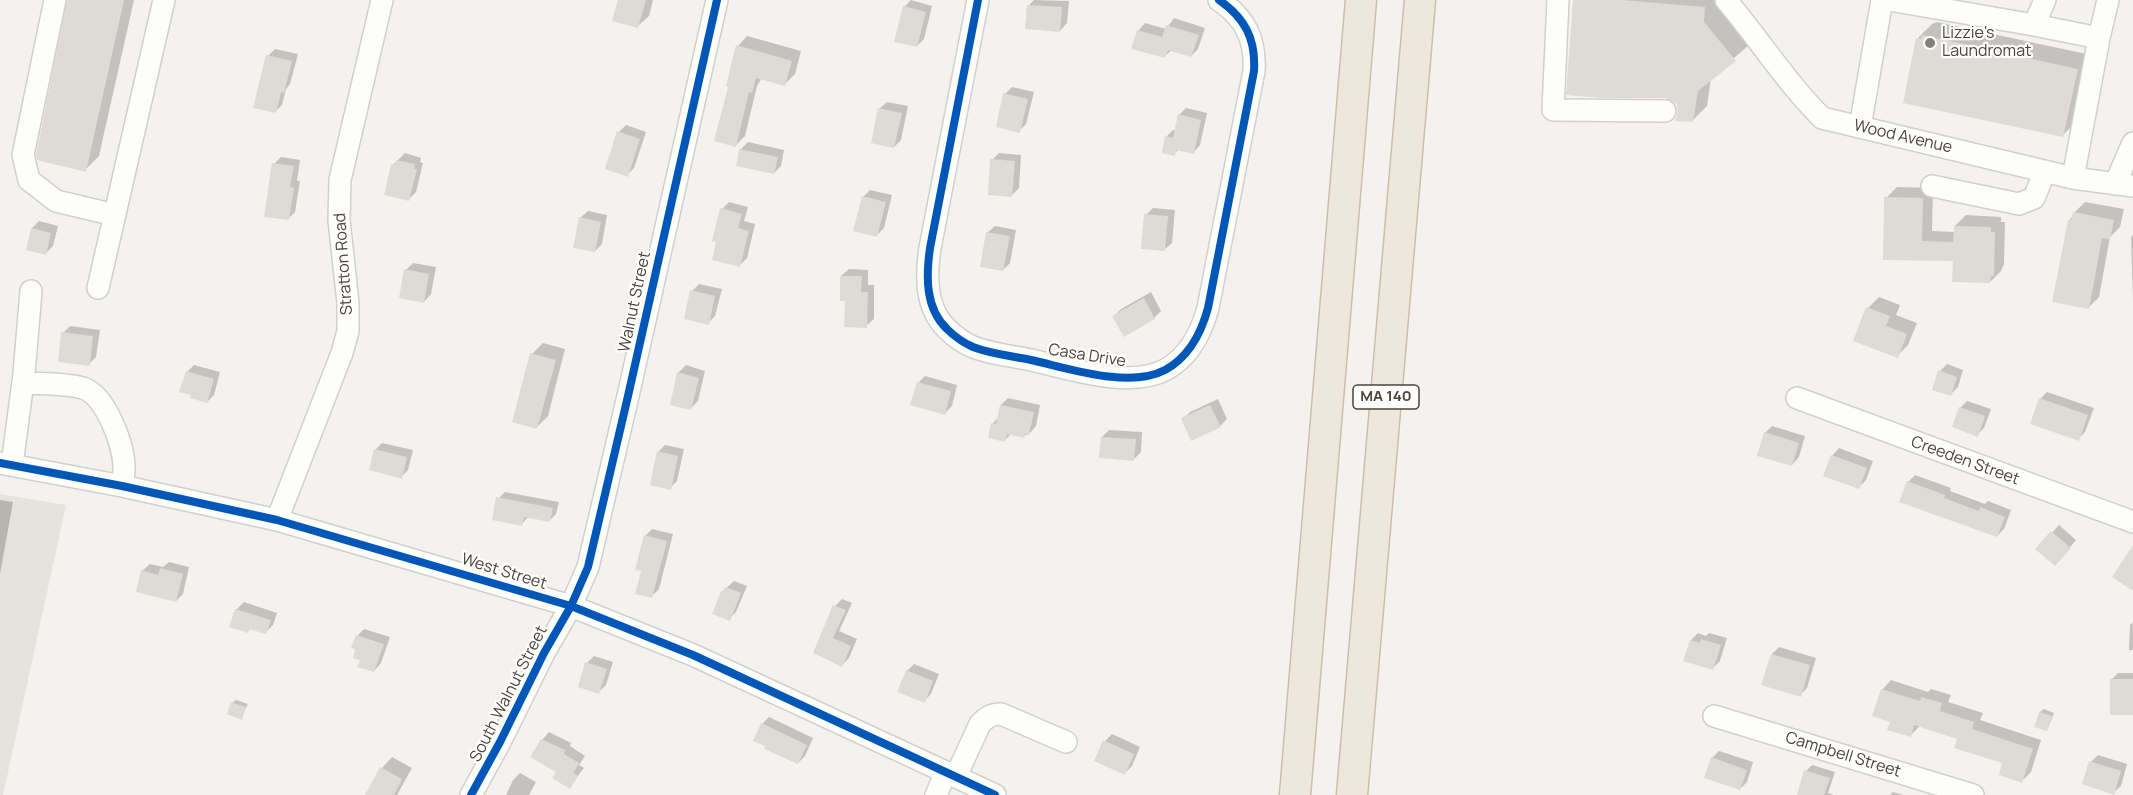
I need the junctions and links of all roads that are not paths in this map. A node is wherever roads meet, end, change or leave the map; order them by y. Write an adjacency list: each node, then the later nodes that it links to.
1 (55, 0): 24 (street)
2 (164, 0): 24 (street)
3 (382, 0): 31 (street, Stratton Road)
4 (717, 0): 33 (street, Walnut Street)
5 (978, 0): 6 (street, Casa Drive)
6 (1219, 0)
7 (1361, 0): 35 (highway, MA 140)
8 (1420, 0): 44 (highway, MA 140)
9 (1558, 0): 17 (street)
10 (1726, 0): 18 (street, Wood Avenue)
11 (1882, 0): 18 (street)
12 (1889, 0): 15 (street)
13 (2045, 0): 15 (street)
14 (2108, 0): 16 (street)
15 (2034, 25): 16 (street)
16 (2099, 38): 21 (street)
17 (1665, 111)
18 (1860, 127): 20 (street, Wood Avenue)
19 (2133, 142): 22 (street)
20 (2045, 171): 21 (street, Wood Avenue); 23 (street)
21 (2073, 178): 22 (street, Wood Avenue)
22 (2124, 185)
23 (1932, 186)
24 (115, 215): 25 (street)
25 (99, 288)
26 (31, 291): 27 (street)
27 (23, 383): 29 (street); 30 (street)
28 (1797, 398): 32 (street, Creeden Street)
29 (6, 464): 30 (street, West Street)
30 (122, 486): 31 (street, West Street)
31 (277, 520): 33 (street, West Street)
32 (2133, 522)
33 (571, 606): 37 (street, West Street); 38 (street, South Walnut Street)
34 (1714, 716): 45 (street, Campbell Street)
35 (1300, 732): 42 (highway); 43 (highway, MA 140)
36 (1066, 742): 37 (street)
37 (962, 782): 39 (street); 40 (street, West Street); 41 (street, West Street)
38 (471, 795)
39 (936, 795)
40 (995, 795)
41 (1006, 795)
42 (1274, 795)
43 (1294, 795)
44 (1352, 795)
45 (1973, 795)

